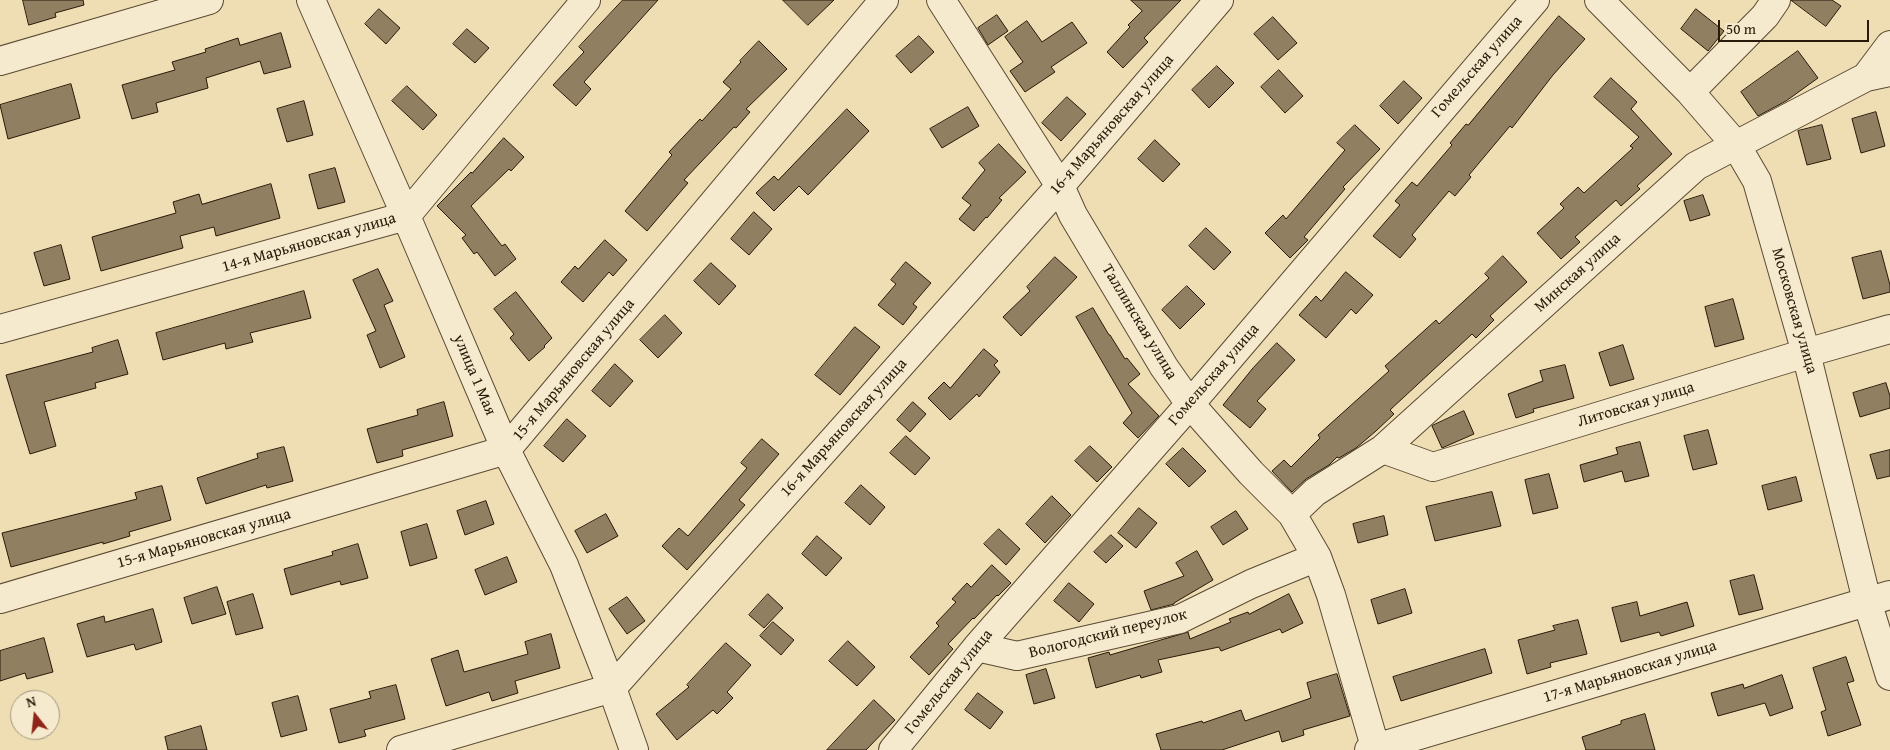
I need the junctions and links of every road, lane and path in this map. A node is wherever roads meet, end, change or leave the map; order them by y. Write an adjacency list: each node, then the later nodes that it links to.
1 (208, 0): 11 (street)
2 (311, 0): 16 (street, улица 1 Мая)
3 (586, 0): 16 (street, 14-я Марьяновская улица)
4 (884, 0): 22 (street, 15-я Марьяновская улица)
5 (941, 0): 15 (street, Таллинская улица)
6 (1219, 0): 15 (street, 16-я Марьяновская улица)
7 (1535, 0): 20 (street, Гомельская улица)
8 (1599, 0): 13 (street, Московская улица)
9 (1776, 0): 13 (street)
10 (1890, 46): 12 (street)
11 (0, 61)
12 (1878, 75): 14 (street, Минская улица)
13 (1690, 92): 14 (street, Московская улица)
14 (1736, 145): 19 (street, Московская улица); 21 (street, Минская улица)
15 (1060, 186): 20 (street, Таллинская улица); 29 (street, 16-я Марьяновская улица)
16 (406, 216): 17 (street, 14-я Марьяновская улица); 22 (street, улица 1 Мая)
17 (0, 329)
18 (1890, 329): 19 (street, Литовская улица)
19 (1806, 353): 21 (street, Литовская улица); 25 (street, Московская улица)
20 (1190, 404): 23 (street, Таллинская улица); 27 (street, Гомельская улица)
21 (1383, 449): 23 (street, Минская улица)
22 (506, 450): 26 (street, 15-я Марьяновская улица); 29 (street, улица 1 Мая)
23 (1292, 514): 24 (street, Таллинская улица)
24 (1317, 557): 27 (street, Вологодский переулок); 30 (street, Таллинская улица)
25 (1879, 598): 28 (street, Московская улица); 30 (street, 17-я Марьяновская улица)
26 (0, 599)
27 (977, 647): 33 (street, Гомельская улица)
28 (1890, 676)
29 (612, 688): 31 (street); 32 (street, улица 1 Мая)
30 (1373, 749)
31 (401, 750)
32 (634, 750)
33 (893, 750)

